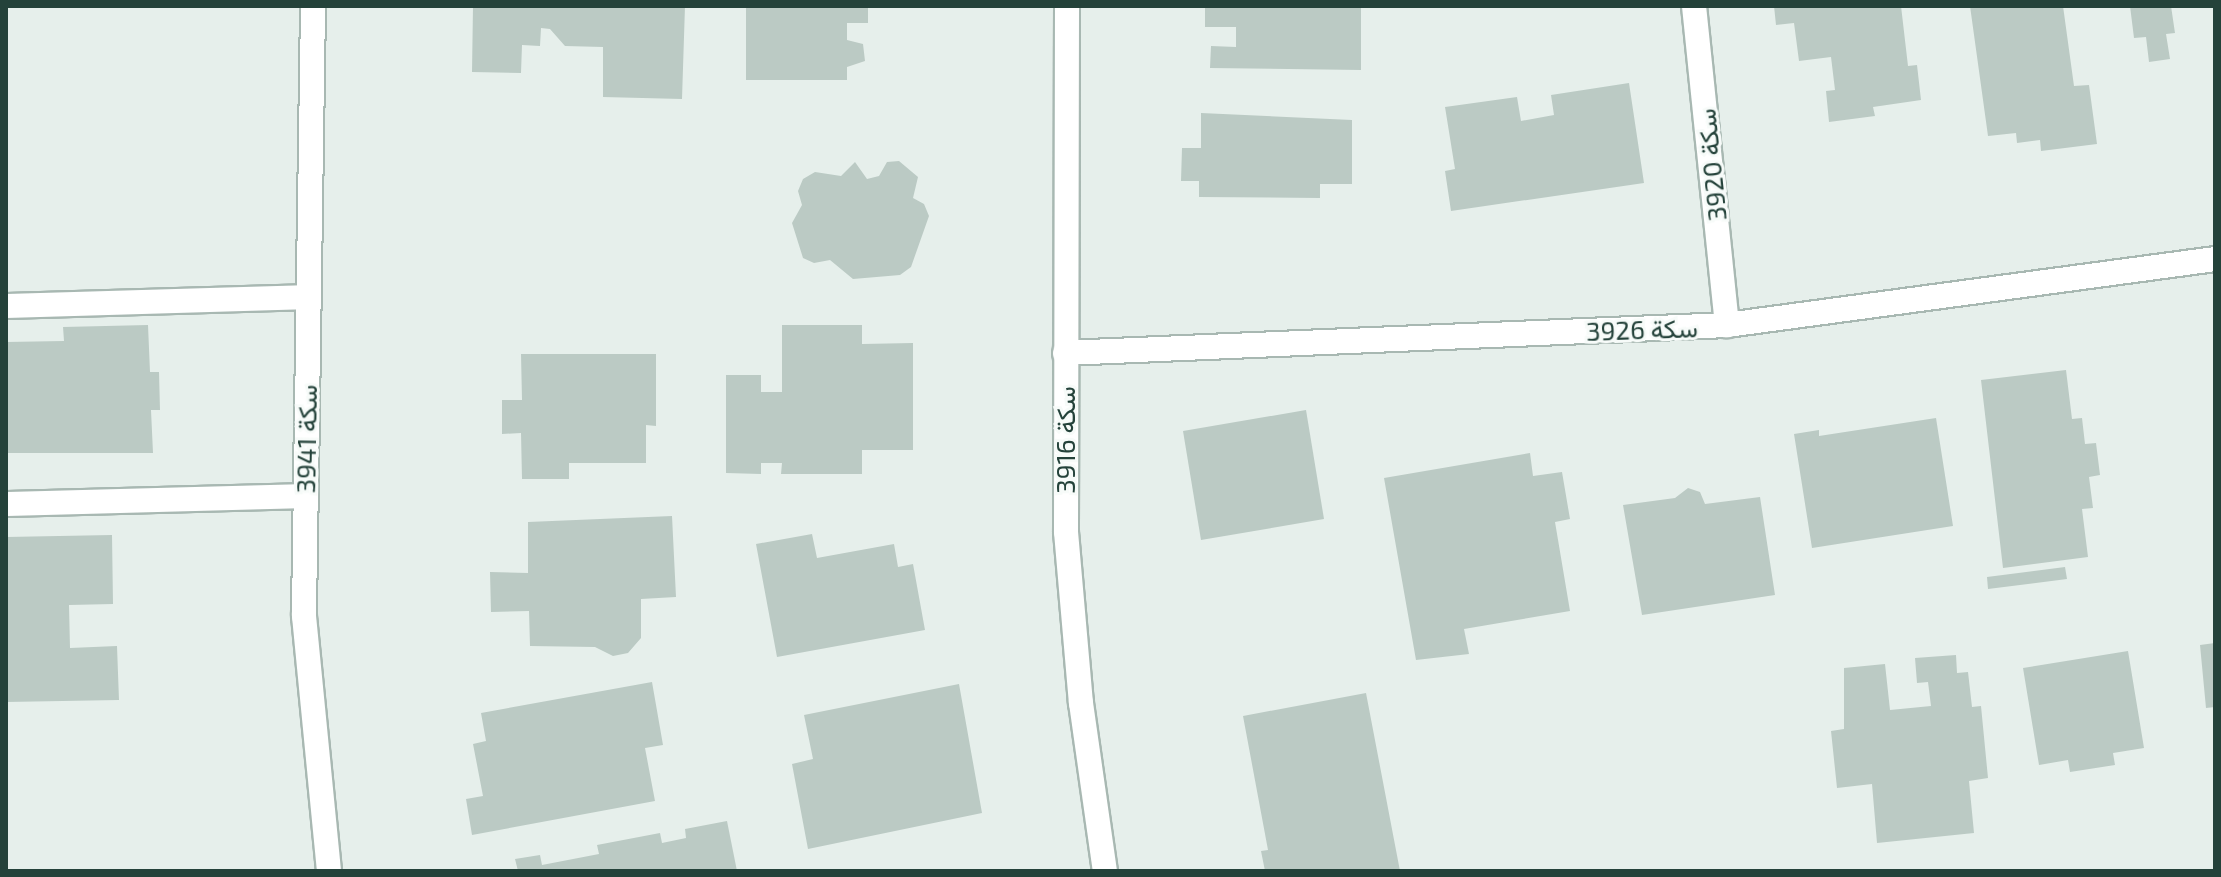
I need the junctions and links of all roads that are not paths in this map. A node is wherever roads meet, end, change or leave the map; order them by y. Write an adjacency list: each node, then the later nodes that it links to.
1 (313, 6): 5 (street, سكة 3941)
2 (1067, 6): 8 (street, سكة 3916)
3 (1694, 6): 7 (street, سكة 3920)
4 (2215, 259): 7 (street, سكة 3926)
5 (308, 297): 6 (street); 9 (street, سكة 3941)
6 (6, 306)
7 (1727, 325): 8 (street, سكة 3926)
8 (1065, 353): 12 (street, سكة 3916)
9 (305, 496): 10 (street); 11 (street, سكة 3941)
10 (6, 504)
11 (329, 871)
12 (1105, 871)

